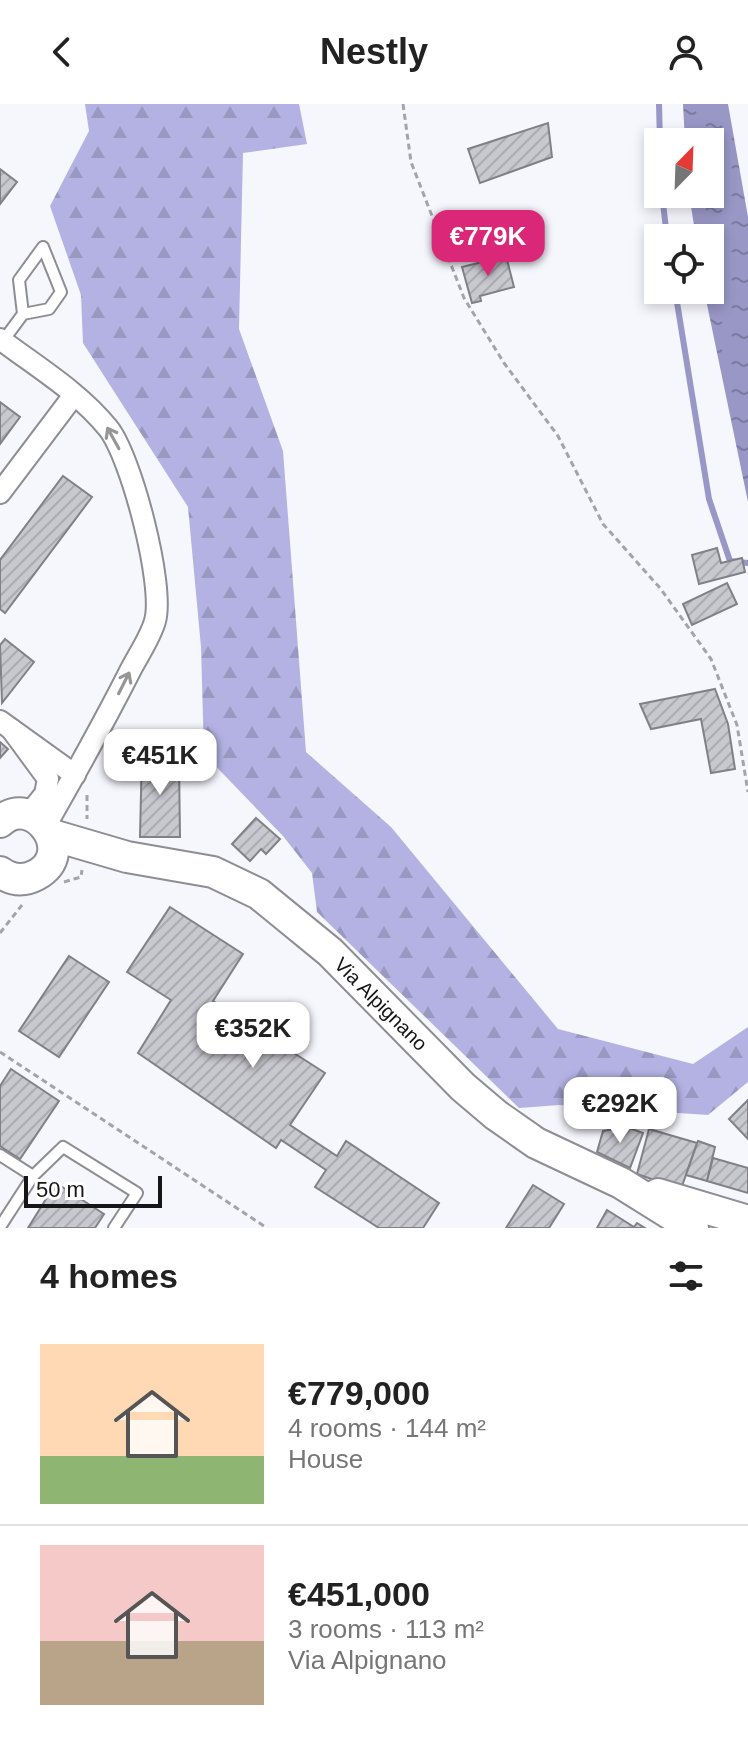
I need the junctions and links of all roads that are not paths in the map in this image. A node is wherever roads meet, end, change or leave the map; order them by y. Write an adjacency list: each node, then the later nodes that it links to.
1 (23, 314): 1 (lane); 2 (lane)
2 (1, 340): 3 (street)
3 (74, 395): 4 (street); 6 (street, one-way to 3)
4 (0, 493)
5 (6, 726): 6 (street); 7 (street)
6 (81, 779): 7 (street)
7 (29, 835): 8 (street); 11 (street, Via Alpignano)
8 (1, 875)
9 (0, 1155): 10 (lane)
10 (33, 1176): 13 (lane); 14 (lane)
11 (621, 1183): 12 (street, Via Alpignano); 15 (street, Via Alpignano)
12 (748, 1225)
13 (0, 1227)
14 (114, 1228)
15 (693, 1228)

